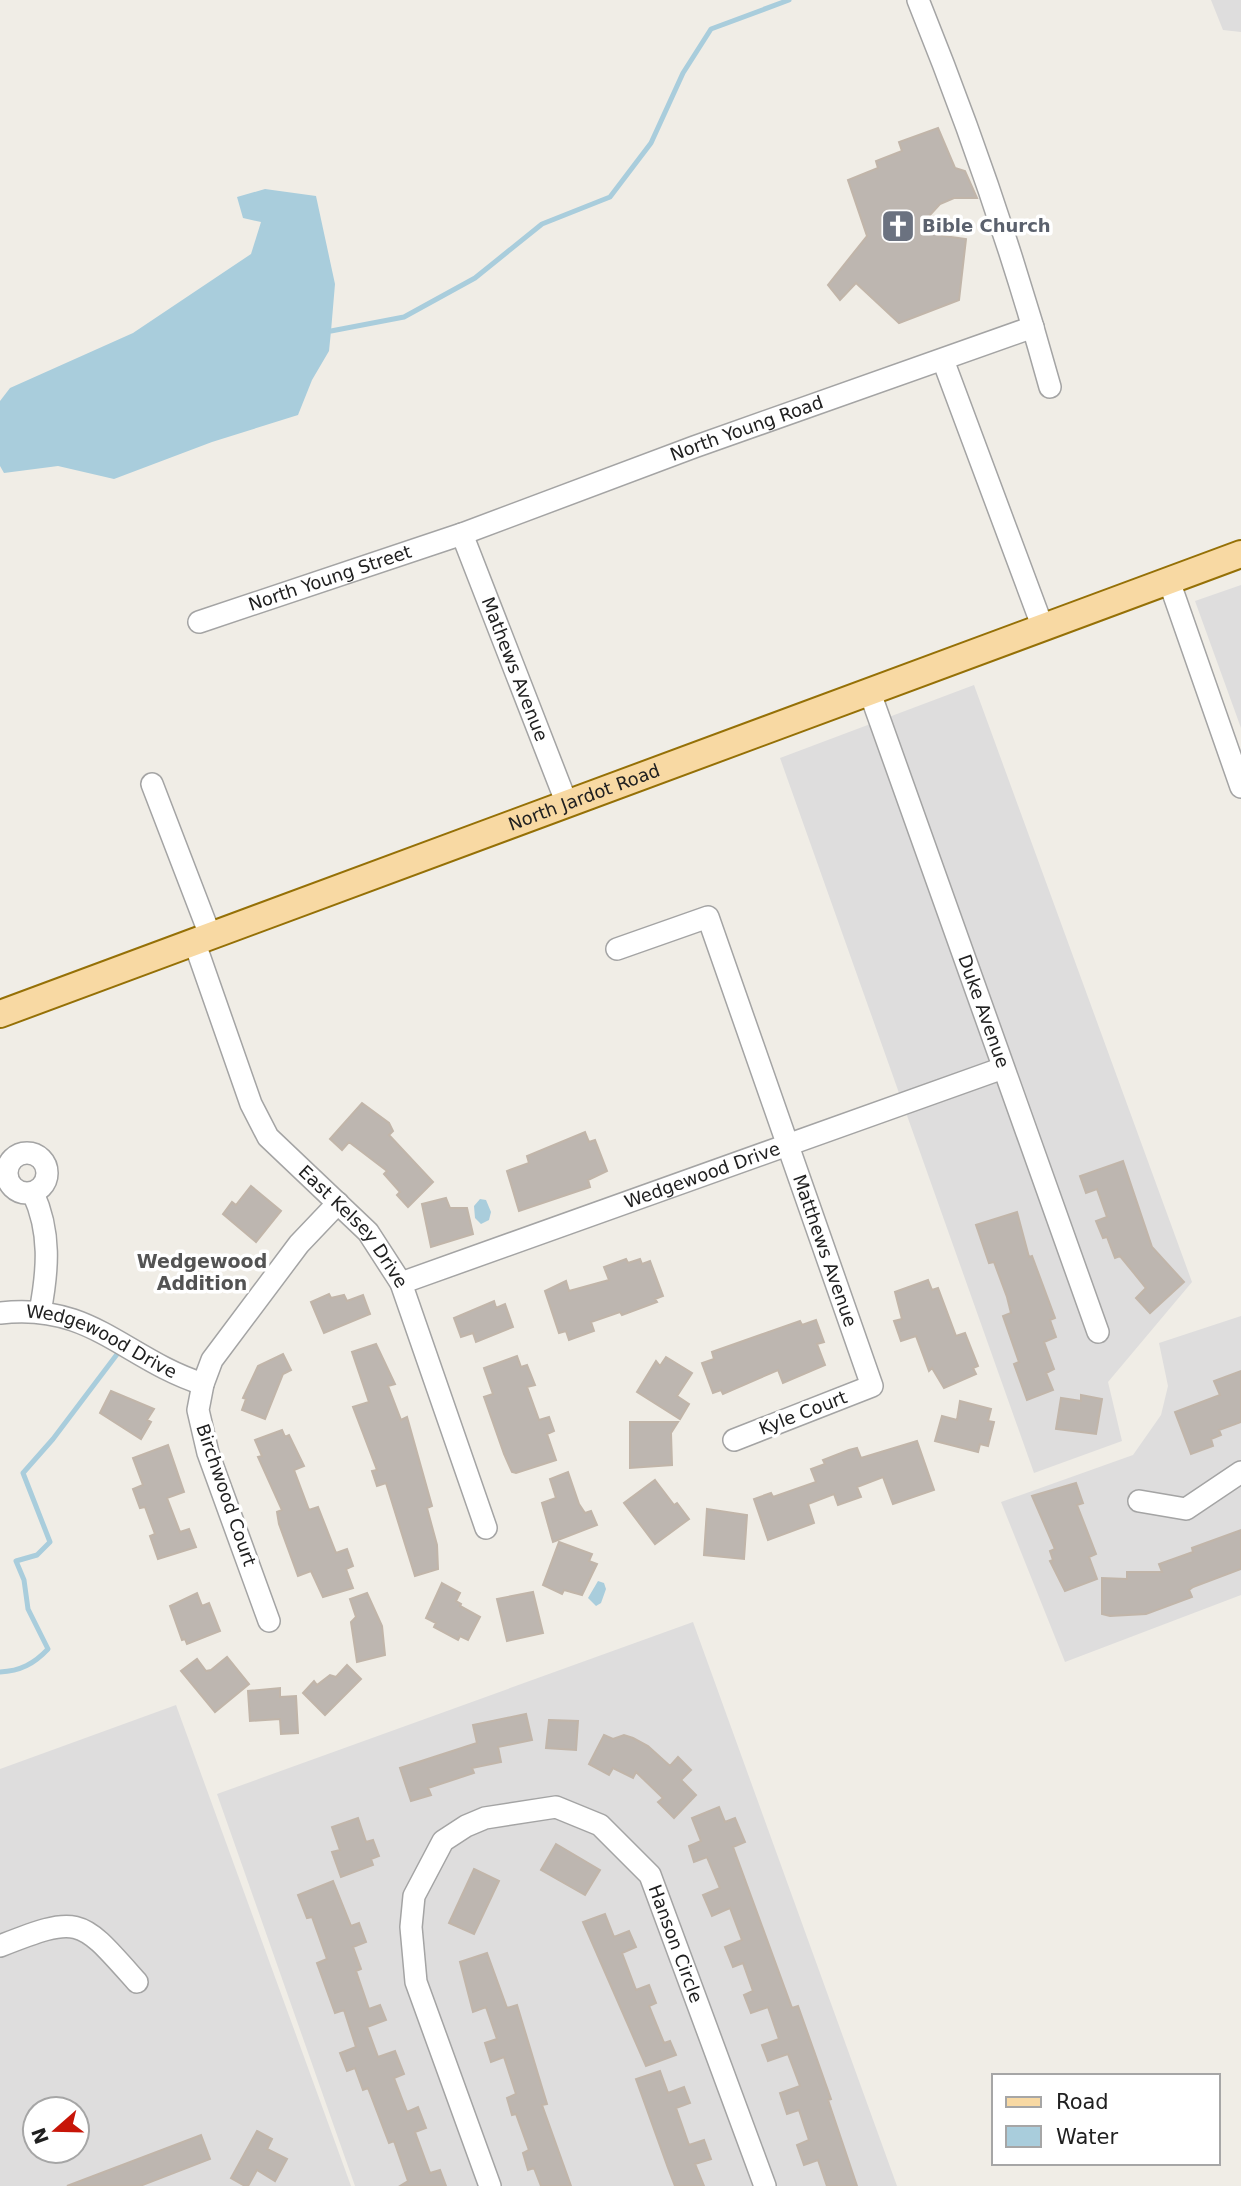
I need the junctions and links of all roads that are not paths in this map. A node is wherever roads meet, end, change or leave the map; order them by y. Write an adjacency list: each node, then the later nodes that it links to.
1 (918, 0): 2 (street)
2 (1033, 327): 3 (street, North Young Road); 4 (street)
3 (943, 359): 5 (street, North Young Road); 9 (street)
4 (1050, 387)
5 (462, 534): 8 (street, North Young Street); 13 (street, Mathews Avenue)
6 (1241, 554): 7 (main road, North Jardot Road)
7 (1169, 581): 9 (main road, North Jardot Road); 12 (street)
8 (199, 622)
9 (1042, 628): 10 (main road, North Jardot Road)
10 (869, 690): 13 (main road, North Jardot Road); 17 (street, Duke Avenue)
11 (152, 784): 14 (street, East Kelsey Drive)
12 (1241, 787)
13 (567, 804): 14 (main road, North Jardot Road)
14 (202, 938): 16 (main road, North Jardot Road); 20 (street, East Kelsey Drive)
15 (617, 949): 18 (street, Matthews Avenue)
16 (0, 1014)
17 (1003, 1068): 18 (street, Wedgewood Drive); 24 (street, Duke Avenue)
18 (787, 1146): 21 (street, Wedgewood Drive); 26 (street, Matthews Avenue)
19 (33, 1193): 22 (street)
20 (338, 1203): 21 (street, East Kelsey Drive); 25 (street, Birchwood Court)
21 (401, 1283): 30 (street, East Kelsey Drive)
22 (40, 1312): 23 (street, Wedgewood Drive); 25 (street, Wedgewood Drive)
23 (0, 1313)
24 (1098, 1332)
25 (203, 1384): 31 (street, Birchwood Court)
26 (872, 1386): 27 (street, Kyle Court)
27 (734, 1440)
28 (1241, 1472): 29 (street)
29 (1139, 1501)
30 (486, 1528)
31 (269, 1621)
32 (0, 1946): 33 (street)
33 (137, 1982)
34 (490, 2186): 35 (street, Hanson Circle)
35 (765, 2186)

